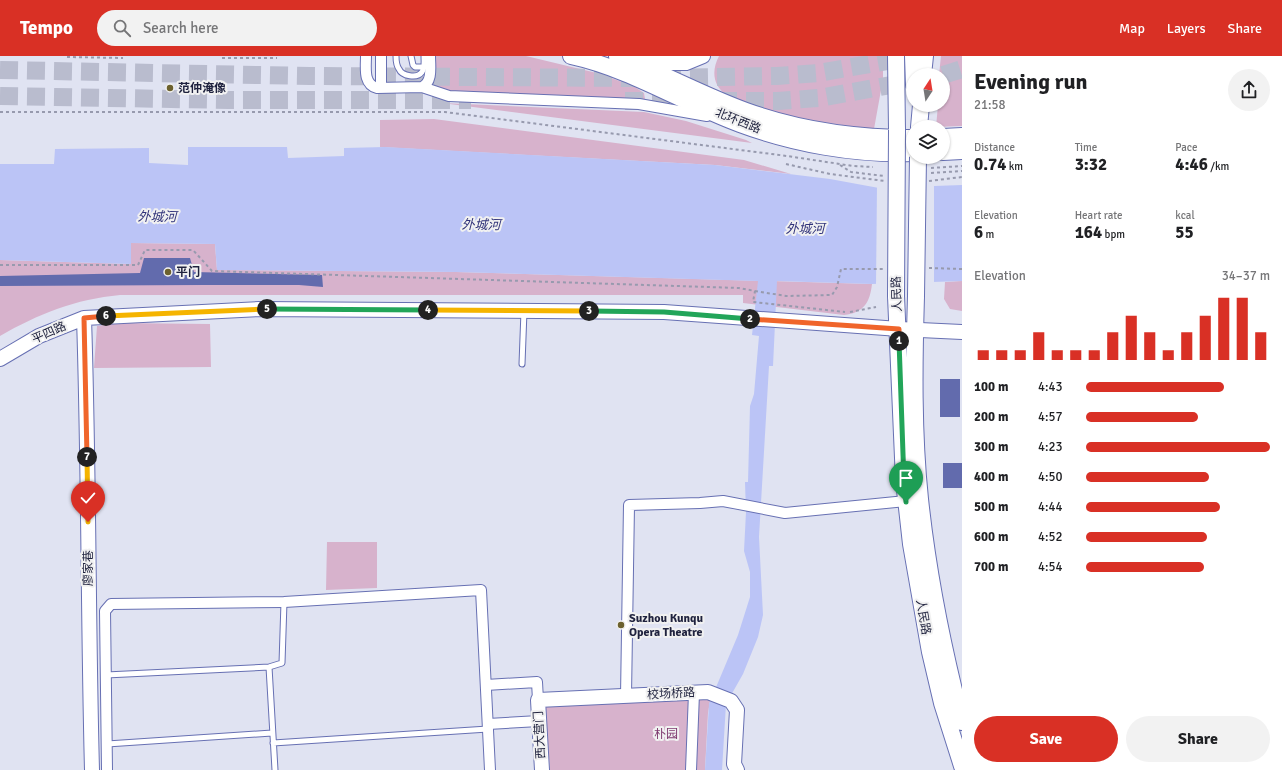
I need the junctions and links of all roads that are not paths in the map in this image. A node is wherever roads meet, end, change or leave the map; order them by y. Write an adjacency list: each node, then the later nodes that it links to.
1 (366, 56): 19 (street)
2 (381, 56): 19 (street)
3 (396, 56): 17 (lane)
4 (411, 56): 16 (lane)
5 (424, 56): 16 (lane)
6 (430, 56): 16 (street)
7 (571, 56): 20 (main road, 北环西路)
8 (617, 56): 13 (main road, 北环西路)
9 (703, 56): 13 (main road)
10 (896, 56): 30 (main road, 人民路, bridge)
11 (912, 56): 14 (main road)
12 (925, 56): 15 (main road)
13 (637, 63): 21 (main road, 北环西路)
14 (912, 68)
15 (924, 68)
16 (427, 71): 17 (lane); 17 (lane); 18 (street)
17 (416, 76)
18 (422, 87): 19 (street); 20 (street)
19 (380, 88)
20 (736, 122): 26 (main road, 北环西路)
21 (906, 130)
22 (962, 136): 23 (main road)
23 (950, 137)
24 (962, 151): 25 (main road)
25 (950, 152)
26 (906, 153)
27 (921, 164): 31 (main road, 人民路, bridge)
28 (524, 311): 29 (main road, 平四路); 30 (main road, 平四路); 34 (lane)
29 (84, 318): 33 (main road, 平四路); 51 (main road, 廖家巷)
30 (899, 329): 31 (main road, 平四路); 35 (main road, 人民路)
31 (915, 330): 32 (main road, 平四路); 43 (main road, 人民路)
32 (962, 332)
33 (0, 359)
34 (522, 364)
35 (906, 502): 41 (street); 50 (main road, 人民路)
36 (284, 602): 37 (lane); 38 (street); 39 (street)
37 (269, 667): 38 (lane); 47 (lane)
38 (106, 675): 49 (street)
39 (486, 685): 42 (street); 46 (street)
40 (701, 692): 41 (main road, 校场桥路); 56 (street); 57 (main road, 校场桥路)
41 (626, 696): 42 (main road, 校场桥路)
42 (538, 700): 44 (main road, 西大营门)
43 (959, 700): 45 (main road, 人民路)
44 (539, 721): 46 (street); 55 (main road, 西大营门)
45 (962, 722)
46 (488, 727): 48 (lane); 54 (street)
47 (272, 733): 48 (lane); 49 (lane)
48 (273, 743): 53 (lane)
49 (107, 744): 52 (street)
50 (962, 766)
51 (92, 770)
52 (107, 770)
53 (274, 770)
54 (490, 770)
55 (542, 770)
56 (691, 770)
57 (737, 770)

